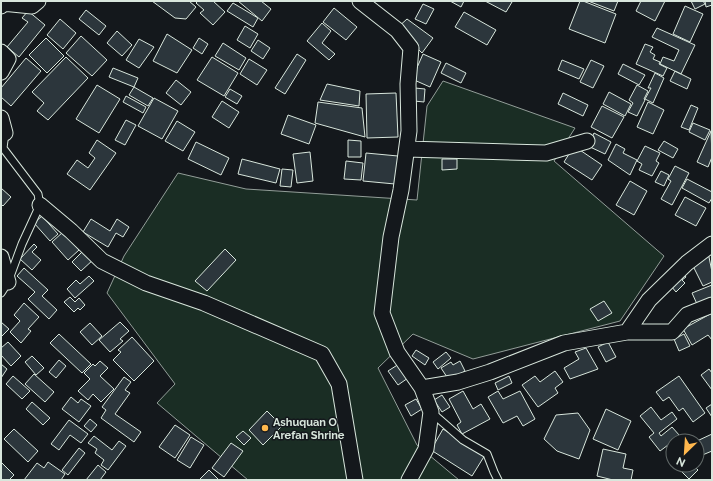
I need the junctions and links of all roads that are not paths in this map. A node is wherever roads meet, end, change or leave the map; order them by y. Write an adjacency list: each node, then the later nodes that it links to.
1 (38, 1): 3 (street)
2 (360, 1): 9 (street)
3 (1, 6)
4 (1, 52): 5 (street)
5 (1, 72)
6 (1, 118): 7 (street)
7 (5, 133): 10 (lane)
8 (587, 140): 9 (street)
9 (407, 148): 16 (street)
10 (40, 205): 13 (lane); 18 (street)
11 (712, 244): 15 (street)
12 (1, 256): 13 (street)
13 (4, 288)
14 (712, 305): 15 (street)
15 (627, 332): 16 (street)
16 (422, 388): 17 (street)
17 (431, 412): 19 (street); 20 (lane)
18 (355, 480)
19 (410, 480)
20 (498, 480)

